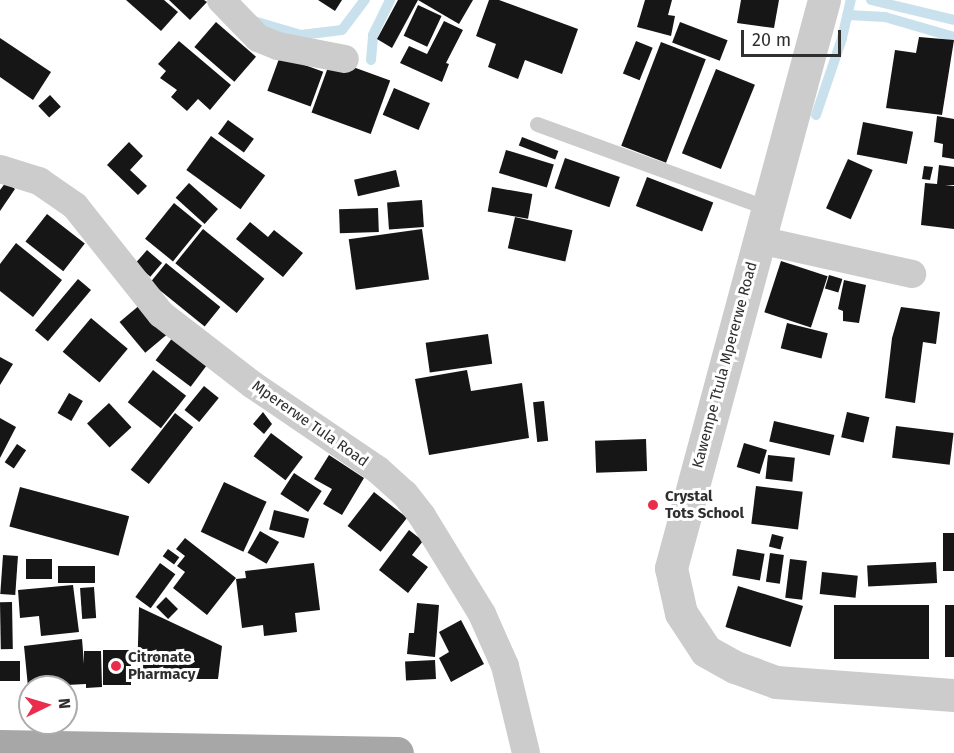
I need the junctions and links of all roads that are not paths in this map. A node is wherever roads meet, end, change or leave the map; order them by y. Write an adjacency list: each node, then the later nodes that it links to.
1 (221, 0): 3 (street)
2 (824, 0): 6 (street, Kawempe Ttula Mpererwe Road)
3 (345, 59)
4 (537, 124): 6 (lane)
5 (0, 169): 12 (street, Mpererwe Tula Road)
6 (768, 208): 7 (street, Kawempe Ttula Mpererwe Road)
7 (759, 240): 8 (street); 9 (street, Kawempe Ttula Mpererwe Road)
8 (912, 274)
9 (954, 695)
10 (0, 746): 11 (main road)
11 (397, 753)
12 (526, 753)

